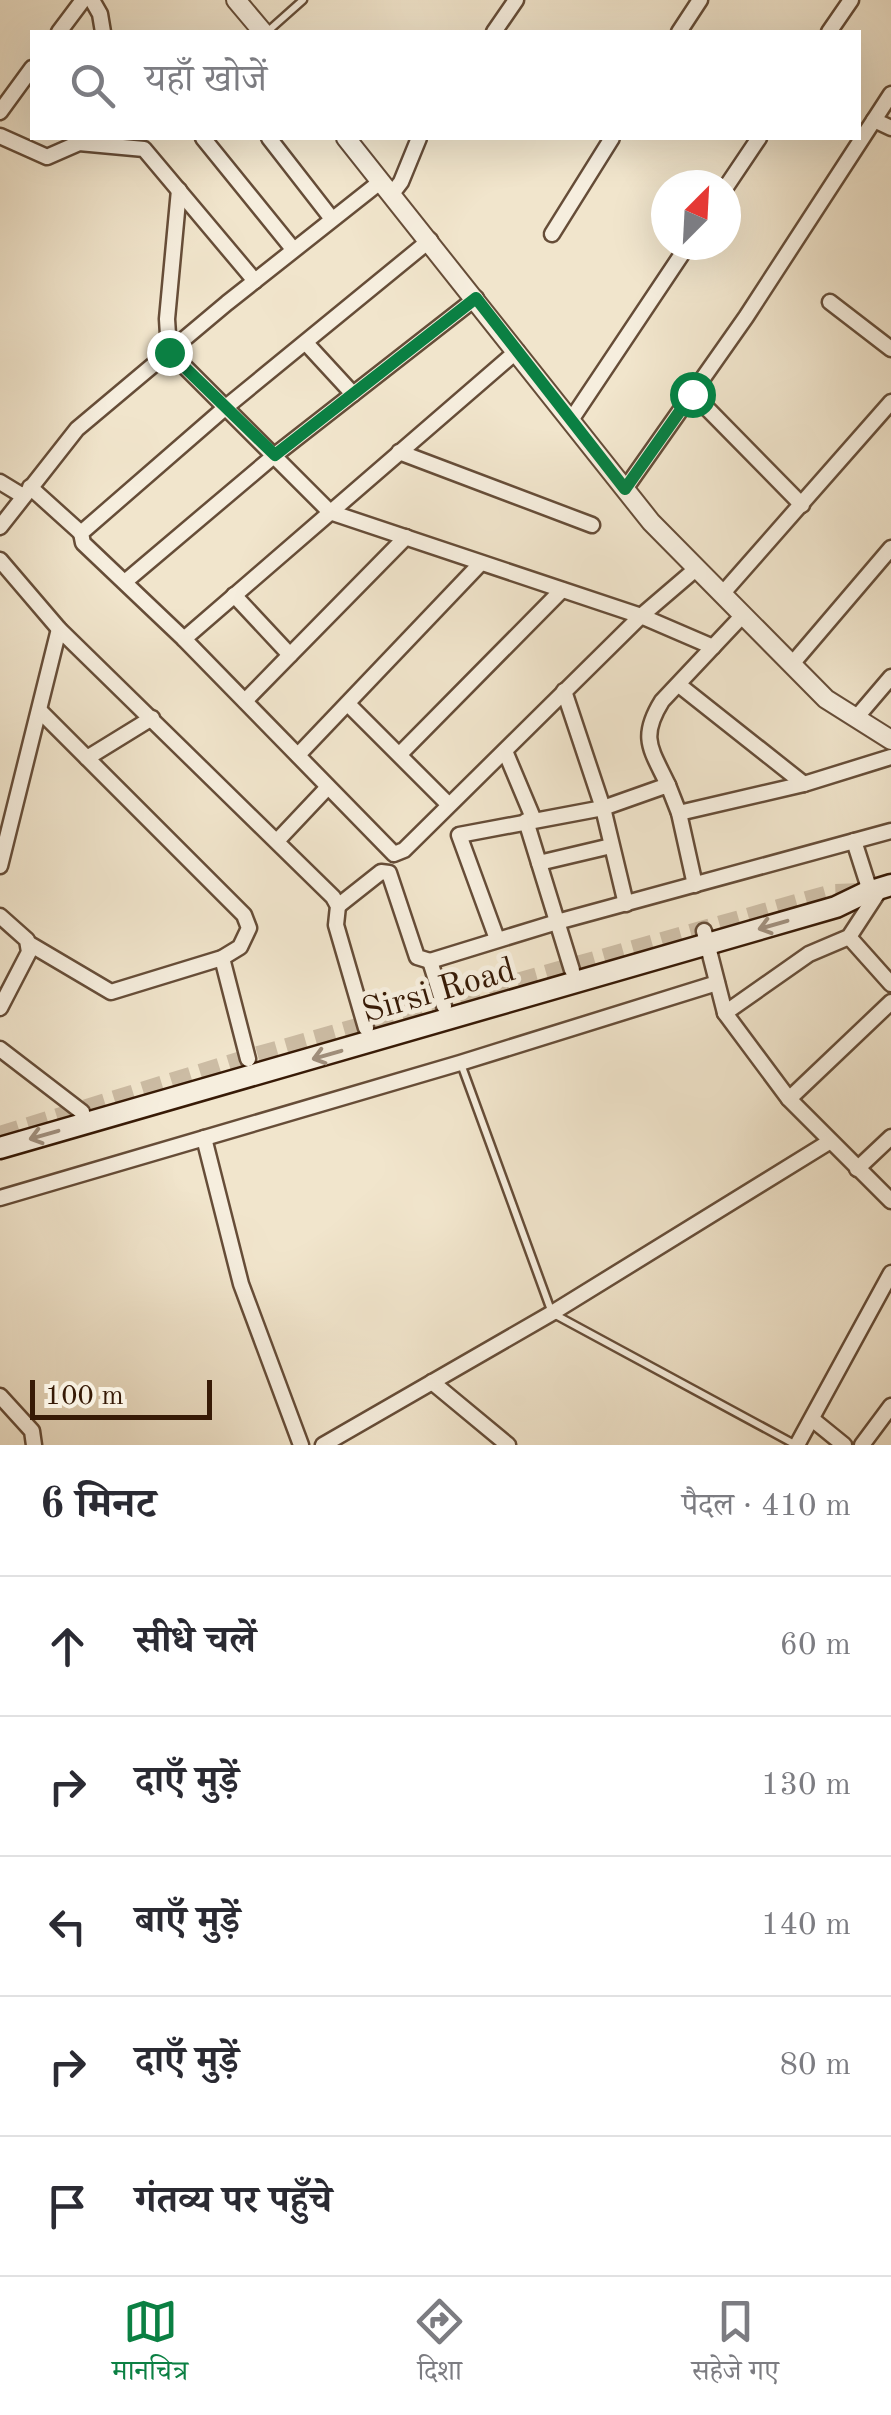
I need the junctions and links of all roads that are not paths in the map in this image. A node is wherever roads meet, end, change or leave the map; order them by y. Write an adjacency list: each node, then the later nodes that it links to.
1 (83, 0): 8 (street)
2 (92, 0): 9 (street)
3 (236, 0): 10 (street)
4 (302, 0): 11 (lane)
5 (516, 0): 12 (street)
6 (700, 0): 13 (street)
7 (851, 0): 14 (street)
8 (60, 30)
9 (103, 30)
10 (262, 30)
11 (266, 30)
12 (495, 30)
13 (680, 30)
14 (830, 30)
15 (30, 71): 17 (street)
16 (891, 94): 18 (street)
17 (0, 112)
18 (874, 120): 19 (street); 28 (street)
19 (891, 128)
20 (0, 136): 29 (street)
21 (205, 140): 37 (street)
22 (271, 140): 34 (street)
23 (348, 140): 32 (street)
24 (417, 140): 32 (street)
25 (611, 140): 35 (street)
26 (758, 140): 31 (street)
27 (861, 140): 47 (street)
28 (861, 140)
29 (69, 142): 30 (street)
30 (140, 143): 33 (street)
31 (738, 170)
32 (386, 189): 34 (street); 36 (street)
33 (179, 190): 39 (street); 45 (street)
34 (332, 219): 37 (street)
35 (552, 234)
36 (430, 240): 40 (street); 42 (street)
37 (294, 250): 39 (street)
38 (678, 260): 50 (street)
39 (256, 281): 45 (street)
40 (476, 298): 44 (street); 46 (street)
41 (830, 302): 43 (street)
42 (306, 343): 46 (street); 49 (street)
43 (891, 349)
44 (517, 350): 50 (street); 51 (street)
45 (169, 352): 49 (street); 55 (street)
46 (353, 394): 52 (street)
47 (692, 394): 54 (street); 56 (street)
48 (891, 402): 56 (street)
49 (226, 408): 52 (street); 60 (street)
50 (571, 420): 54 (street)
51 (399, 452): 57 (street); 58 (street)
52 (275, 455): 57 (street); 66 (street)
53 (0, 482): 55 (street)
54 (625, 489): 65 (street)
55 (26, 491): 59 (street); 60 (street)
56 (802, 505): 68 (street)
57 (330, 512): 61 (street); 69 (street)
58 (592, 525)
59 (0, 527)
60 (81, 532): 66 (street)
61 (406, 538): 64 (street); 75 (street)
62 (891, 548): 76 (street)
63 (0, 560): 72 (street)
64 (481, 563): 67 (street); 81 (street)
65 (697, 568): 68 (street); 71 (street)
66 (126, 581): 73 (street)
67 (562, 590): 71 (street); 87 (street)
68 (722, 594): 70 (street)
69 (234, 595): 73 (street); 75 (street)
70 (743, 615): 74 (street); 76 (street)
71 (641, 616): 74 (street); 79 (street)
72 (58, 629): 82 (street); 83 (street)
73 (184, 638): 80 (street)
74 (713, 647): 78 (street)
75 (290, 655): 80 (street)
76 (792, 664): 84 (street)
77 (891, 677): 84 (street)
78 (679, 685): 91 (street); 92 (street)
79 (564, 691): 86 (street); 95 (street)
80 (245, 701): 88 (street)
81 (348, 704): 87 (street); 88 (street)
82 (40, 711): 90 (street); 103 (street)
83 (152, 718): 90 (street); 99 (street)
84 (856, 718): 85 (street)
85 (891, 740)
86 (505, 751): 94 (street); 97 (street)
87 (400, 754): 94 (street)
88 (298, 755): 93 (street)
89 (891, 756): 92 (street)
90 (87, 758): 114 (street)
91 (668, 784): 95 (street); 96 (street)
92 (804, 784): 96 (street)
93 (327, 788): 94 (street); 99 (street)
94 (448, 804)
95 (603, 808): 97 (street); 101 (street)
96 (679, 812): 104 (street)
97 (530, 820): 102 (street); 112 (street)
98 (891, 831): 100 (street)
99 (277, 841): 107 (street)
100 (854, 841): 104 (street); 105 (street)
101 (611, 846): 102 (street); 106 (street)
102 (539, 863): 109 (street)
103 (0, 866)
104 (695, 885): 106 (street)
105 (877, 889): 110 (main road, Sirsi Road, one-way to 110); 111 (street)
106 (626, 904): 109 (street)
107 (338, 906): 115 (street); 123 (street)
108 (0, 916): 113 (street)
109 (557, 922): 112 (street); 116 (street)
110 (706, 937): 117 (street); 134 (main road, Sirsi Road, one-way to 134)
111 (850, 937): 118 (street); 122 (street)
112 (497, 939): 115 (street)
113 (28, 943): 114 (street); 121 (street)
114 (222, 958): 125 (street)
115 (430, 961): 120 (street)
116 (572, 970)
117 (716, 983): 122 (street); 127 (street)
118 (891, 984)
119 (891, 1002): 129 (street)
120 (444, 1006)
121 (0, 1008)
122 (725, 1013): 129 (street)
123 (366, 1028)
124 (0, 1049): 126 (street)
125 (248, 1060)
126 (16, 1062): 128 (street); 130 (street)
127 (460, 1063): 132 (street); 139 (lane)
128 (0, 1067)
129 (789, 1099): 133 (street)
130 (82, 1112)
131 (891, 1137): 135 (street)
132 (204, 1138): 136 (street); 145 (street)
133 (829, 1142): 135 (street); 139 (street)
134 (0, 1148)
135 (857, 1169): 137 (street)
136 (0, 1198)
137 (891, 1201)
138 (891, 1273): 143 (street)
139 (552, 1313): 140 (street); 148 (lane)
140 (432, 1382): 146 (street); 147 (street)
141 (0, 1396): 144 (street)
142 (891, 1406): 150 (street)
143 (812, 1419): 148 (street); 149 (street)
144 (34, 1445)
145 (301, 1445)
146 (324, 1445)
147 (508, 1445)
148 (797, 1445)
149 (844, 1445)
150 (862, 1445)

